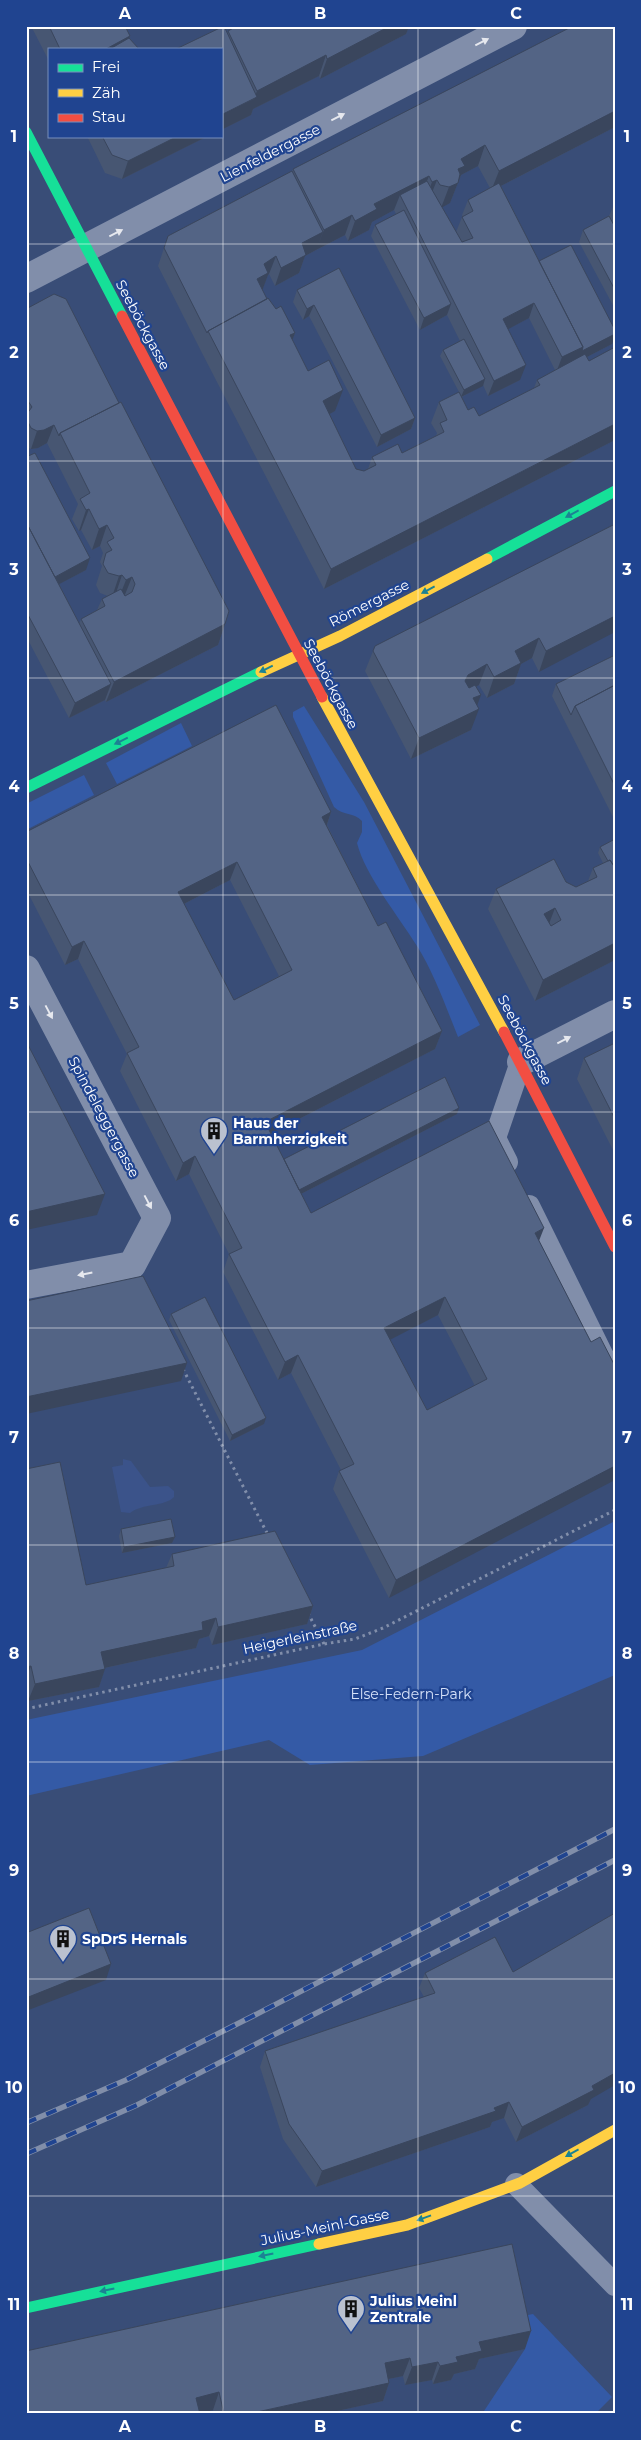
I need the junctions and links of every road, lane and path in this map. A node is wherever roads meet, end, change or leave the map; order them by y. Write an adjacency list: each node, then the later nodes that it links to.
1 (513, 26): 3 (street, Lienfeldergasse, one-way to 1)
2 (26, 132): 3 (street, Seeböckgasse)
3 (86, 248): 4 (street, Lienfeldergasse); 6 (street, Seeböckgasse)
4 (26, 279)
5 (615, 491): 6 (street, Römergasse, one-way to 6)
6 (298, 654): 7 (street, Römergasse, one-way to 7); 10 (street, Seeböckgasse)
7 (26, 788)
8 (26, 969): 12 (street, Spindeleggergasse, one-way to 12)
9 (615, 1014): 10 (street, one-way to 9)
10 (521, 1062): 11 (street, Seeböckgasse); 14 (lane)
11 (615, 1247)
12 (26, 1286)
13 (181, 1366): 16 (path)
14 (615, 1372)
15 (615, 1510): 18 (path, Heigerleinstraße)
16 (270, 1540)
17 (306, 1609): 18 (path)
18 (324, 1644): 19 (path, Heigerleinstraße)
19 (26, 1709)
20 (615, 2130): 21 (street, Julius-Meinl-Gasse, one-way to 21)
21 (516, 2184): 22 (lane); 23 (street, Julius-Meinl-Gasse, one-way to 23)
22 (615, 2284)
23 (26, 2308)

